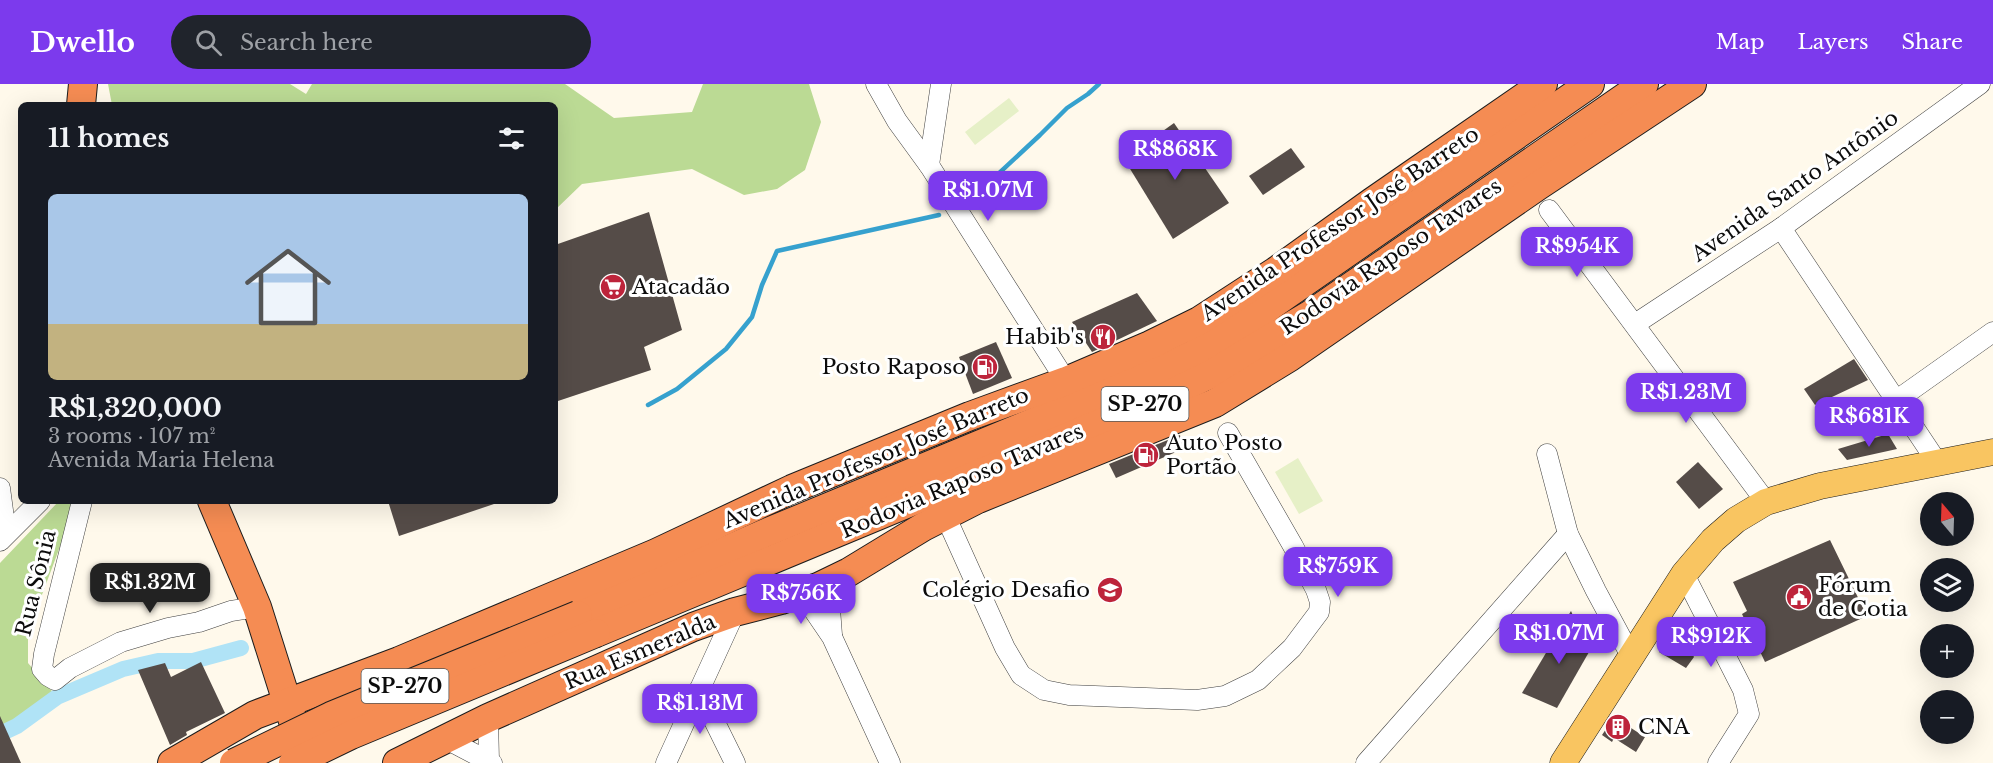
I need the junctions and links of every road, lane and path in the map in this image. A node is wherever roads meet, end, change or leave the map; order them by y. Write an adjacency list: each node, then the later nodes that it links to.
1 (876, 84): 8 (street)
2 (941, 84): 8 (street)
3 (1543, 84): 13 (highway, Avenida Professor José Barreto)
4 (1590, 84): 32 (highway, Rodovia Raposo Tavares / SP-270)
5 (1644, 84): 32 (highway, Rodovia Raposo Tavares / SP-270)
6 (1692, 84): 25 (highway, Rua Esmeralda)
7 (1980, 84): 10 (street, Avenida Santo Antônio)
8 (929, 165): 13 (street)
9 (1549, 210): 11 (street)
10 (1781, 228): 11 (street, Avenida Santo Antônio); 14 (street)
11 (1635, 324): 20 (street)
12 (1993, 332): 14 (street)
13 (1066, 381): 32 (highway); 37 (highway, Avenida Professor José Barreto)
14 (1897, 400): 18 (street)
15 (1228, 433): 25 (street)
16 (1993, 452): 18 (main road)
17 (1547, 454): 26 (street)
18 (1937, 462): 20 (main road)
19 (0, 488): 27 (street)
20 (1766, 502): 28 (main road)
21 (37, 504): 27 (street)
22 (81, 504): 30 (street, Rua Sônia)
23 (213, 504): 30 (highway)
24 (227, 504): 30 (highway)
25 (945, 516): 29 (highway, Rua Esmeralda)
26 (1568, 534): 35 (street); 50 (street)
27 (3, 537)
28 (1684, 574): 35 (main road); 52 (street)
29 (815, 587): 31 (highway, Rua Esmeralda); 34 (street); 34 (street)
30 (254, 599): 33 (highway)
31 (735, 612): 36 (street); 39 (highway, Rua Esmeralda)
32 (587, 624): 41 (highway, SP-270, bridge); 44 (highway, SP-270, bridge)
33 (267, 638): 37 (highway); 38 (highway)
34 (832, 638): 49 (street)
35 (1631, 656): 51 (main road)
36 (699, 690): 47 (street); 48 (street)
37 (317, 691): 38 (highway, Avenida Professor José Barreto); 45 (highway)
38 (270, 710): 41 (highway); 43 (highway, Avenida Professor José Barreto)
39 (488, 718): 40 (highway, Rua Esmeralda); 42 (street)
40 (446, 739): 42 (street); 46 (highway, Rua Esmeralda)
41 (302, 760)
42 (490, 762)
43 (172, 763)
44 (234, 763)
45 (331, 763)
46 (397, 763)
47 (666, 763)
48 (735, 763)
49 (890, 763)
50 (1366, 763)
51 (1563, 763)
52 (1718, 763)

